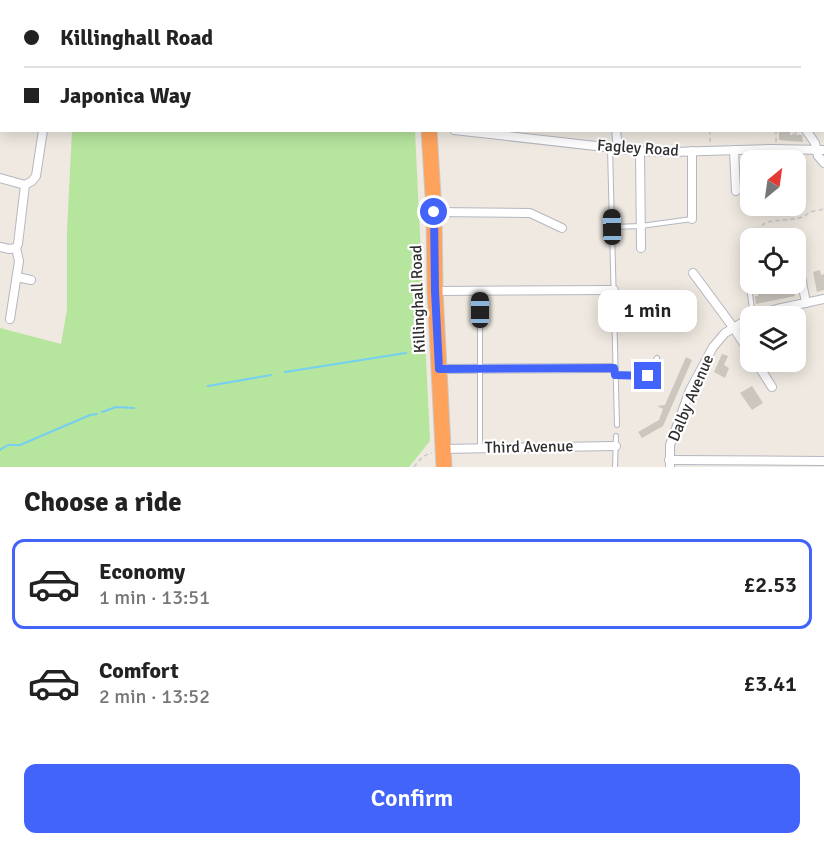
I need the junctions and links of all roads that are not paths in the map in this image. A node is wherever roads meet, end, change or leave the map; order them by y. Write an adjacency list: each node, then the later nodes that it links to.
1 (43, 132): 13 (street)
2 (429, 132): 15 (highway, Killinghall Road)
3 (488, 132): 6 (street, Fagley Road)
4 (616, 132): 6 (street)
5 (808, 132): 8 (street)
6 (614, 148): 9 (street, Fagley Road); 18 (lane)
7 (734, 150): 8 (street, Fagley Road); 10 (street, Fagley Road); 14 (street)
8 (820, 150): 11 (street)
9 (640, 151): 10 (street, Fagley Road); 17 (street)
10 (692, 151): 16 (street)
11 (824, 163)
12 (0, 178): 13 (street)
13 (25, 185): 21 (street)
14 (736, 191)
15 (434, 212): 19 (street); 27 (highway, Killinghall Road)
16 (692, 219): 17 (lane)
17 (641, 226): 18 (lane); 22 (street)
18 (612, 227): 26 (lane)
19 (562, 228)
20 (0, 247): 21 (street)
21 (16, 248): 24 (street)
22 (641, 248)
23 (693, 273): 35 (street)
24 (17, 277): 25 (street); 33 (street)
25 (31, 280)
26 (614, 290): 28 (street); 40 (lane)
27 (435, 291): 28 (street); 38 (highway, Killinghall Road)
28 (480, 291): 39 (lane)
29 (804, 294): 31 (street)
30 (824, 299): 31 (street, Dalby Avenue)
31 (806, 303): 32 (street, Dalby Avenue)
32 (792, 306)
33 (10, 319)
34 (740, 324): 35 (street, Dalby Avenue)
35 (733, 327): 36 (street); 48 (street, Dalby Avenue)
36 (740, 338)
37 (657, 358): 40 (lane)
38 (439, 369): 39 (street); 46 (highway, Killinghall Road)
39 (480, 369): 40 (street); 45 (lane)
40 (615, 372): 43 (lane)
41 (762, 372): 42 (street)
42 (772, 387)
43 (617, 425)
44 (616, 441): 45 (street, Third Avenue); 50 (lane)
45 (480, 448): 46 (street, Third Avenue)
46 (443, 450): 49 (highway, Killinghall Road)
47 (824, 461): 48 (street)
48 (670, 463)
49 (444, 467)
50 (615, 467)

